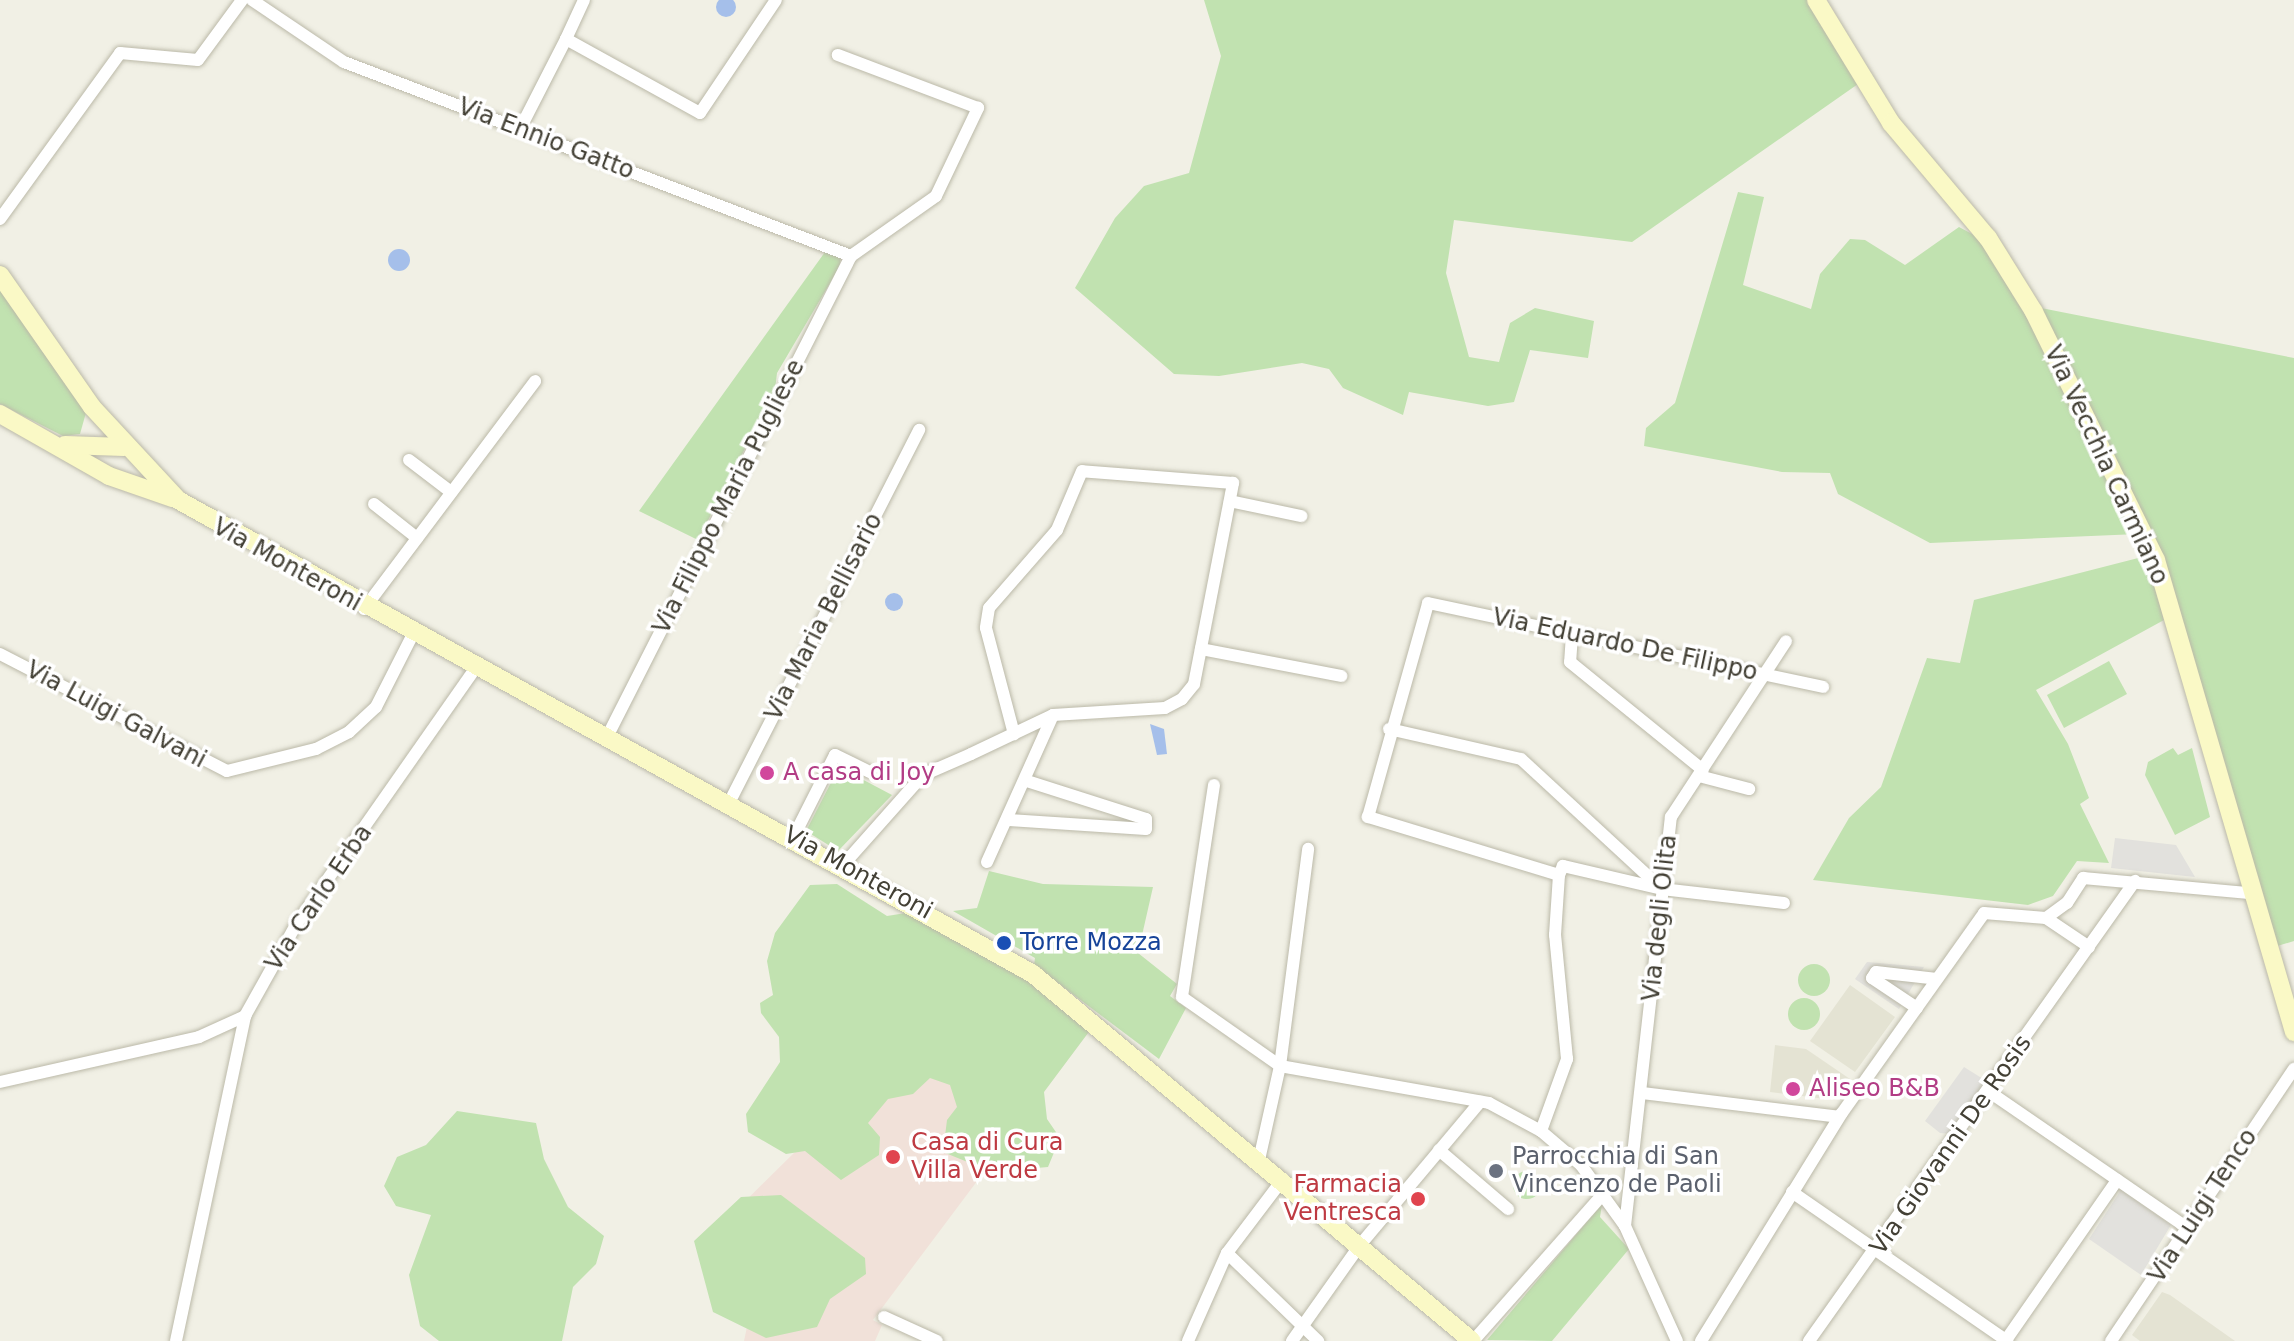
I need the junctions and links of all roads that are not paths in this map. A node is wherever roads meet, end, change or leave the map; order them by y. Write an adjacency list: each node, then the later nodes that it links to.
1 (242, 0): 9 (street)
2 (252, 0): 8 (street, Via Ennio Gatto)
3 (584, 0): 6 (street)
4 (776, 0): 6 (street)
5 (1816, 0): 54 (main road, Via Vecchia Carmiano)
6 (566, 39): 8 (street)
7 (838, 55): 10 (street)
8 (520, 129): 10 (street, Via Ennio Gatto)
9 (0, 219)
10 (851, 256): 39 (street, Via Filippo Maria Pugliese)
11 (0, 275): 13 (main road, Via Monteroni)
12 (535, 381): 20 (street)
13 (92, 407): 16 (main road); 17 (main road, Via Monteroni)
14 (0, 414): 16 (main road, Via Monteroni)
15 (919, 430): 45 (street, Via Maria Bellisario)
16 (58, 443): 17 (main road, Via Monteroni); 19 (main road, Via Monteroni)
17 (124, 447): 19 (main road); 21 (main road, Via Monteroni)
18 (409, 460): 20 (street)
19 (93, 467): 21 (main road, Via Monteroni)
20 (451, 492): 25 (street)
21 (178, 500): 26 (main road, Via Monteroni)
22 (1230, 501): 24 (street); 30 (street); 38 (street)
23 (374, 504): 25 (street)
24 (1301, 516)
25 (417, 538): 26 (street)
26 (364, 609): 27 (main road, Via Monteroni)
27 (413, 634): 31 (street, Via Luigi Galvani); 32 (main road, Via Monteroni)
28 (1572, 635): 33 (street, Via Eduardo De Filippo); 37 (street, Via Eduardo De Filippo); 41 (street)
29 (1786, 641): 33 (street, Via degli Olita)
30 (1201, 649): 34 (street); 36 (street)
31 (0, 654)
32 (477, 666): 39 (main road, Via Monteroni); 60 (street, Via Carlo Erba)
33 (1765, 674): 35 (street, Via Eduardo De Filippo); 41 (street, Via degli Olita)
34 (1341, 676)
35 (1823, 687)
36 (1053, 715): 38 (street); 42 (street)
37 (1389, 729): 51 (street); 53 (street)
38 (1014, 734): 50 (street)
39 (607, 737): 45 (main road, Via Monteroni)
40 (870, 772): 47 (street)
41 (1701, 773): 44 (street); 53 (street, Via degli Olita)
42 (1027, 781): 46 (street); 46 (street)
43 (1214, 785): 62 (street)
44 (1749, 789)
45 (729, 803): 47 (main road, Via Monteroni)
46 (1009, 820): 49 (street)
47 (793, 838): 50 (main road, Via Monteroni)
48 (1308, 849): 62 (street)
49 (987, 862)
50 (844, 864): 71 (main road, Via Monteroni)
51 (1559, 875): 53 (street); 69 (street)
52 (2135, 881): 54 (street); 56 (street); 57 (street, Via Giovanni De Rosis)
53 (1662, 889): 55 (street); 65 (street, Via degli Olita)
54 (2249, 893): 61 (main road, Via Vecchia Carmiano)
55 (1784, 903)
56 (2046, 918): 57 (street); 58 (street)
57 (2089, 947): 66 (street, Via Giovanni De Rosis)
58 (1937, 979): 59 (street); 59 (street)
59 (1917, 1008): 68 (street)
60 (245, 1016): 64 (street); 84 (street, Via Carlo Erba)
61 (2294, 1032)
62 (1280, 1066): 67 (street); 71 (street)
63 (2294, 1069): 78 (street, Via Luigi Tenco)
64 (0, 1082)
65 (1642, 1093): 68 (street); 77 (street, Via degli Olita)
66 (1991, 1093): 73 (street); 80 (street, Via Giovanni De Rosis)
67 (1480, 1102): 69 (street); 70 (street)
68 (1839, 1117): 74 (street)
69 (1541, 1131): 75 (street)
70 (1439, 1150): 76 (street); 79 (street)
71 (1259, 1160): 72 (main road, Via Monteroni)
72 (1283, 1179): 79 (main road, Via Monteroni); 81 (street)
73 (2117, 1180): 78 (street); 93 (street)
74 (1792, 1192): 80 (street); 91 (street)
75 (1603, 1194): 77 (street); 89 (street)
76 (1508, 1209)
77 (1625, 1226): 90 (street)
78 (2186, 1227): 94 (street, Via Luigi Tenco)
79 (1360, 1245): 83 (street); 89 (main road, Via Monteroni)
80 (1877, 1251): 92 (street, Via Giovanni De Rosis); 93 (street)
81 (1227, 1253): 83 (street); 86 (street)
82 (884, 1317): 85 (street)
83 (1302, 1326): 87 (street); 88 (street)
84 (176, 1341)
85 (937, 1341)
86 (1188, 1341)
87 (1292, 1341)
88 (1318, 1341)
89 (1472, 1341)
90 (1677, 1341)
91 (1701, 1341)
92 (1809, 1341)
93 (2007, 1341)
94 (2111, 1341)

